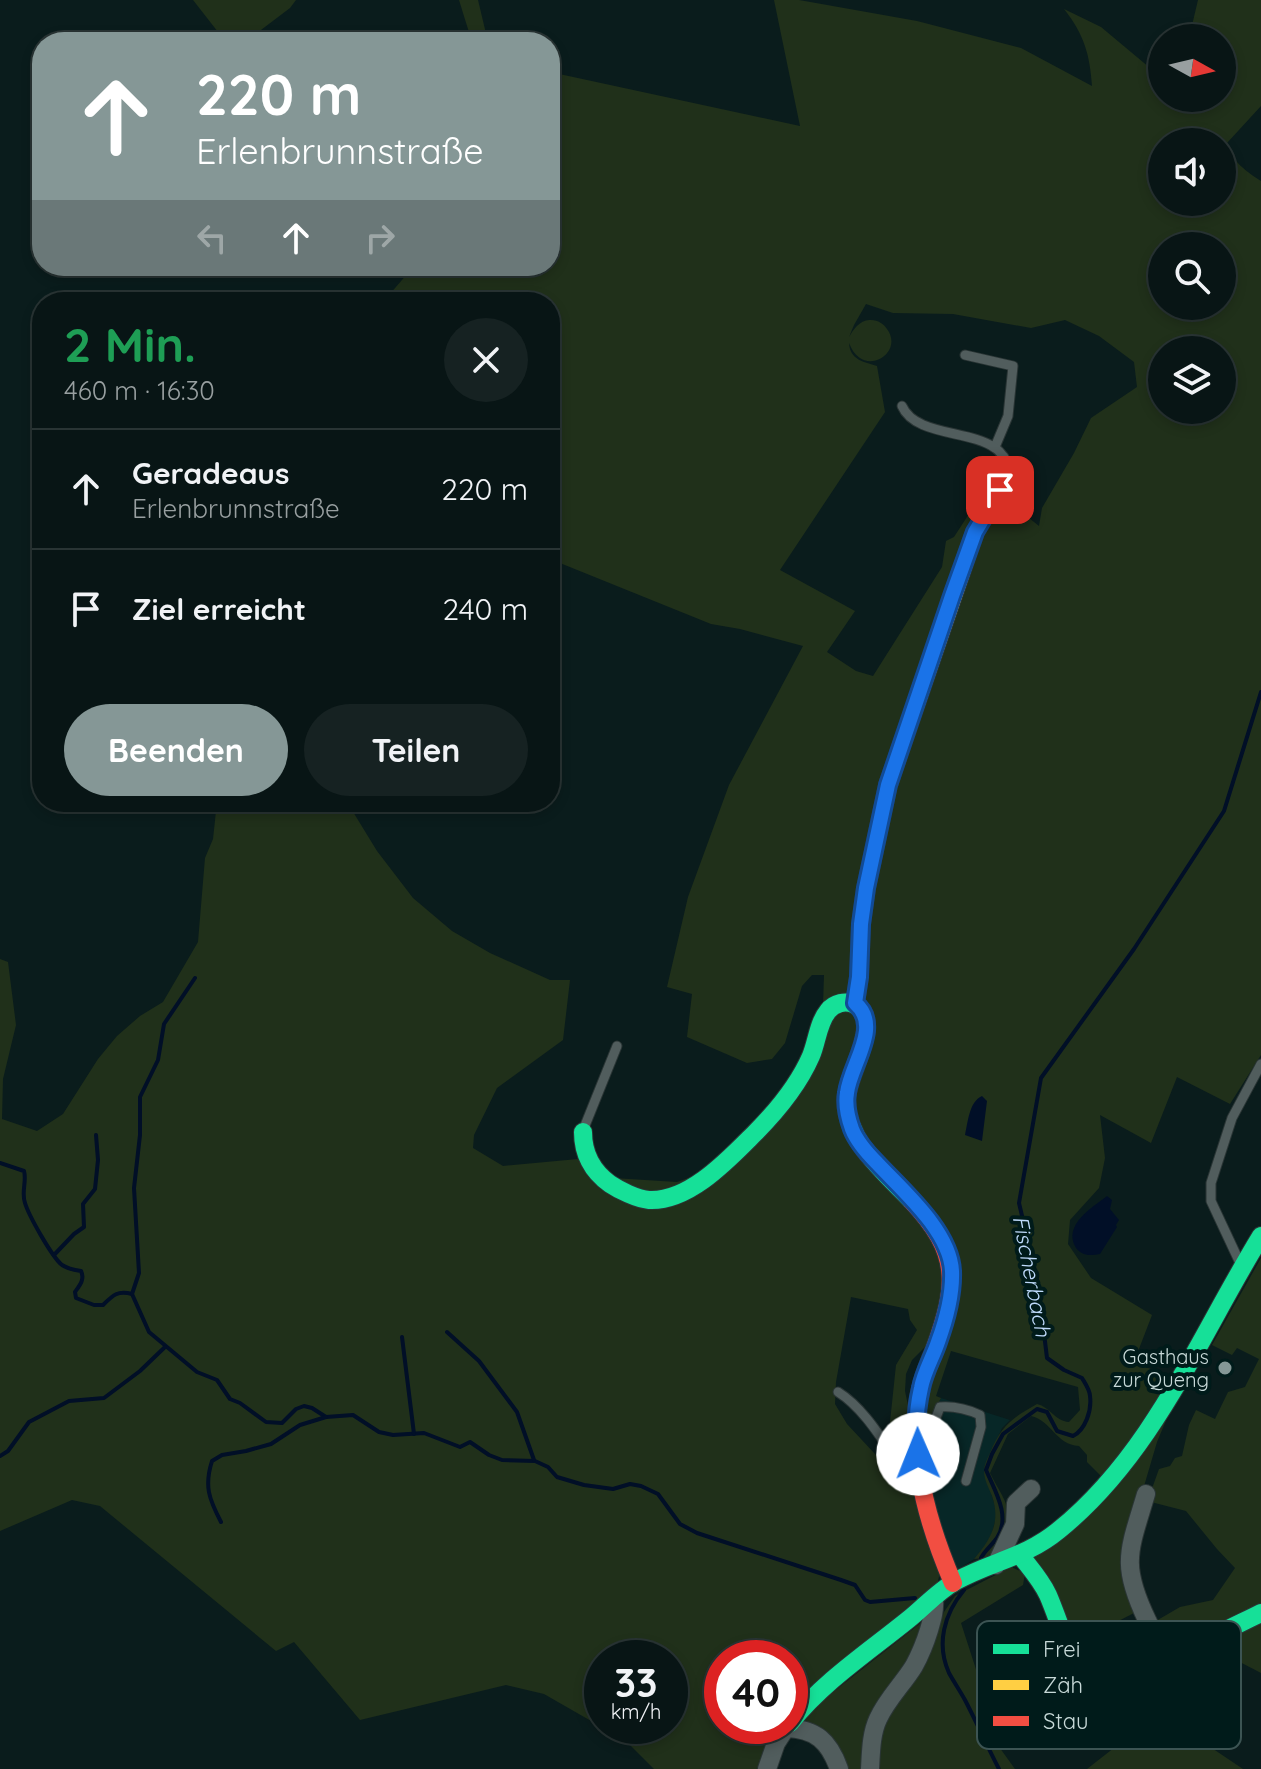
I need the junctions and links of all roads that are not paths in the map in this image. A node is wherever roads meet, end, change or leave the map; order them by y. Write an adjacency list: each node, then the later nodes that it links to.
1 (965, 355): 3 (lane)
2 (902, 406): 3 (lane)
3 (995, 447): 4 (lane)
4 (1000, 490): 5 (street)
5 (855, 1003): 8 (street); 12 (street)
6 (617, 1046): 8 (lane)
7 (1261, 1064): 10 (lane)
8 (583, 1132)
9 (1261, 1236): 10 (street)
10 (1241, 1266): 17 (street)
11 (838, 1392): 16 (lane)
12 (921, 1476): 13 (lane); 16 (street)
13 (966, 1481)
14 (1031, 1489): 18 (street)
15 (1146, 1494): 23 (street)
16 (923, 1496): 19 (street)
17 (1020, 1555): 18 (street); 22 (street)
18 (993, 1566): 19 (street)
19 (958, 1580): 20 (street)
20 (934, 1599): 25 (street); 30 (street)
21 (1261, 1613): 24 (street)
22 (1058, 1621)
23 (1147, 1621)
24 (1241, 1624)
25 (808, 1701)
26 (808, 1732): 29 (street)
27 (776, 1744): 28 (street)
28 (767, 1769)
29 (839, 1769)
30 (870, 1769)

